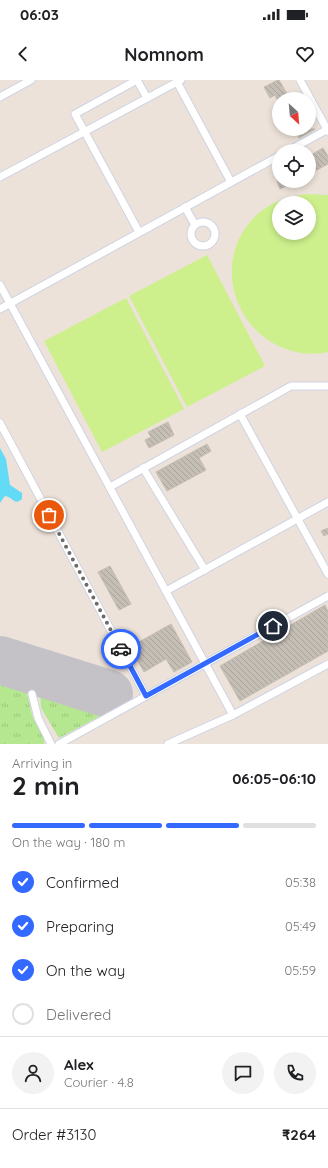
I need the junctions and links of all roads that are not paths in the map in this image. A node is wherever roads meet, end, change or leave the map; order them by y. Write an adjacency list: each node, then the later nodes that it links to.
1 (31, 80): 5 (lane)
2 (137, 80): 6 (lane); 8 (lane)
3 (300, 80): 7 (lane)
4 (179, 81): 6 (lane); 12 (lane)
5 (0, 97)
6 (147, 98): 8 (lane)
7 (328, 130): 9 (lane)
8 (84, 132): 11 (lane); 15 (lane)
9 (301, 144)
10 (272, 160): 12 (lane)
11 (0, 177)
12 (231, 182): 13 (lane)
13 (185, 207): 14 (lane); 15 (lane)
14 (195, 225)
15 (138, 232): 17 (lane)
16 (0, 285): 17 (lane)
17 (10, 302): 18 (lane); 23 (lane)
18 (0, 309)
19 (328, 386): 20 (lane)
20 (240, 414): 22 (lane); 25 (lane)
21 (0, 423): 33 (lane)
22 (143, 468): 23 (lane); 26 (lane)
23 (110, 487): 28 (lane)
24 (328, 502): 25 (lane)
25 (298, 519): 26 (lane); 27 (lane)
26 (205, 570): 28 (lane)
27 (328, 574)
28 (166, 591): 30 (lane)
29 (328, 596): 30 (lane)
30 (205, 664): 33 (lane); 34 (lane)
31 (328, 664): 34 (lane)
32 (32, 694): 35 (lane)
33 (146, 696): 36 (lane)
34 (233, 715): 37 (lane)
35 (51, 744)
36 (59, 744)
37 (168, 744)

